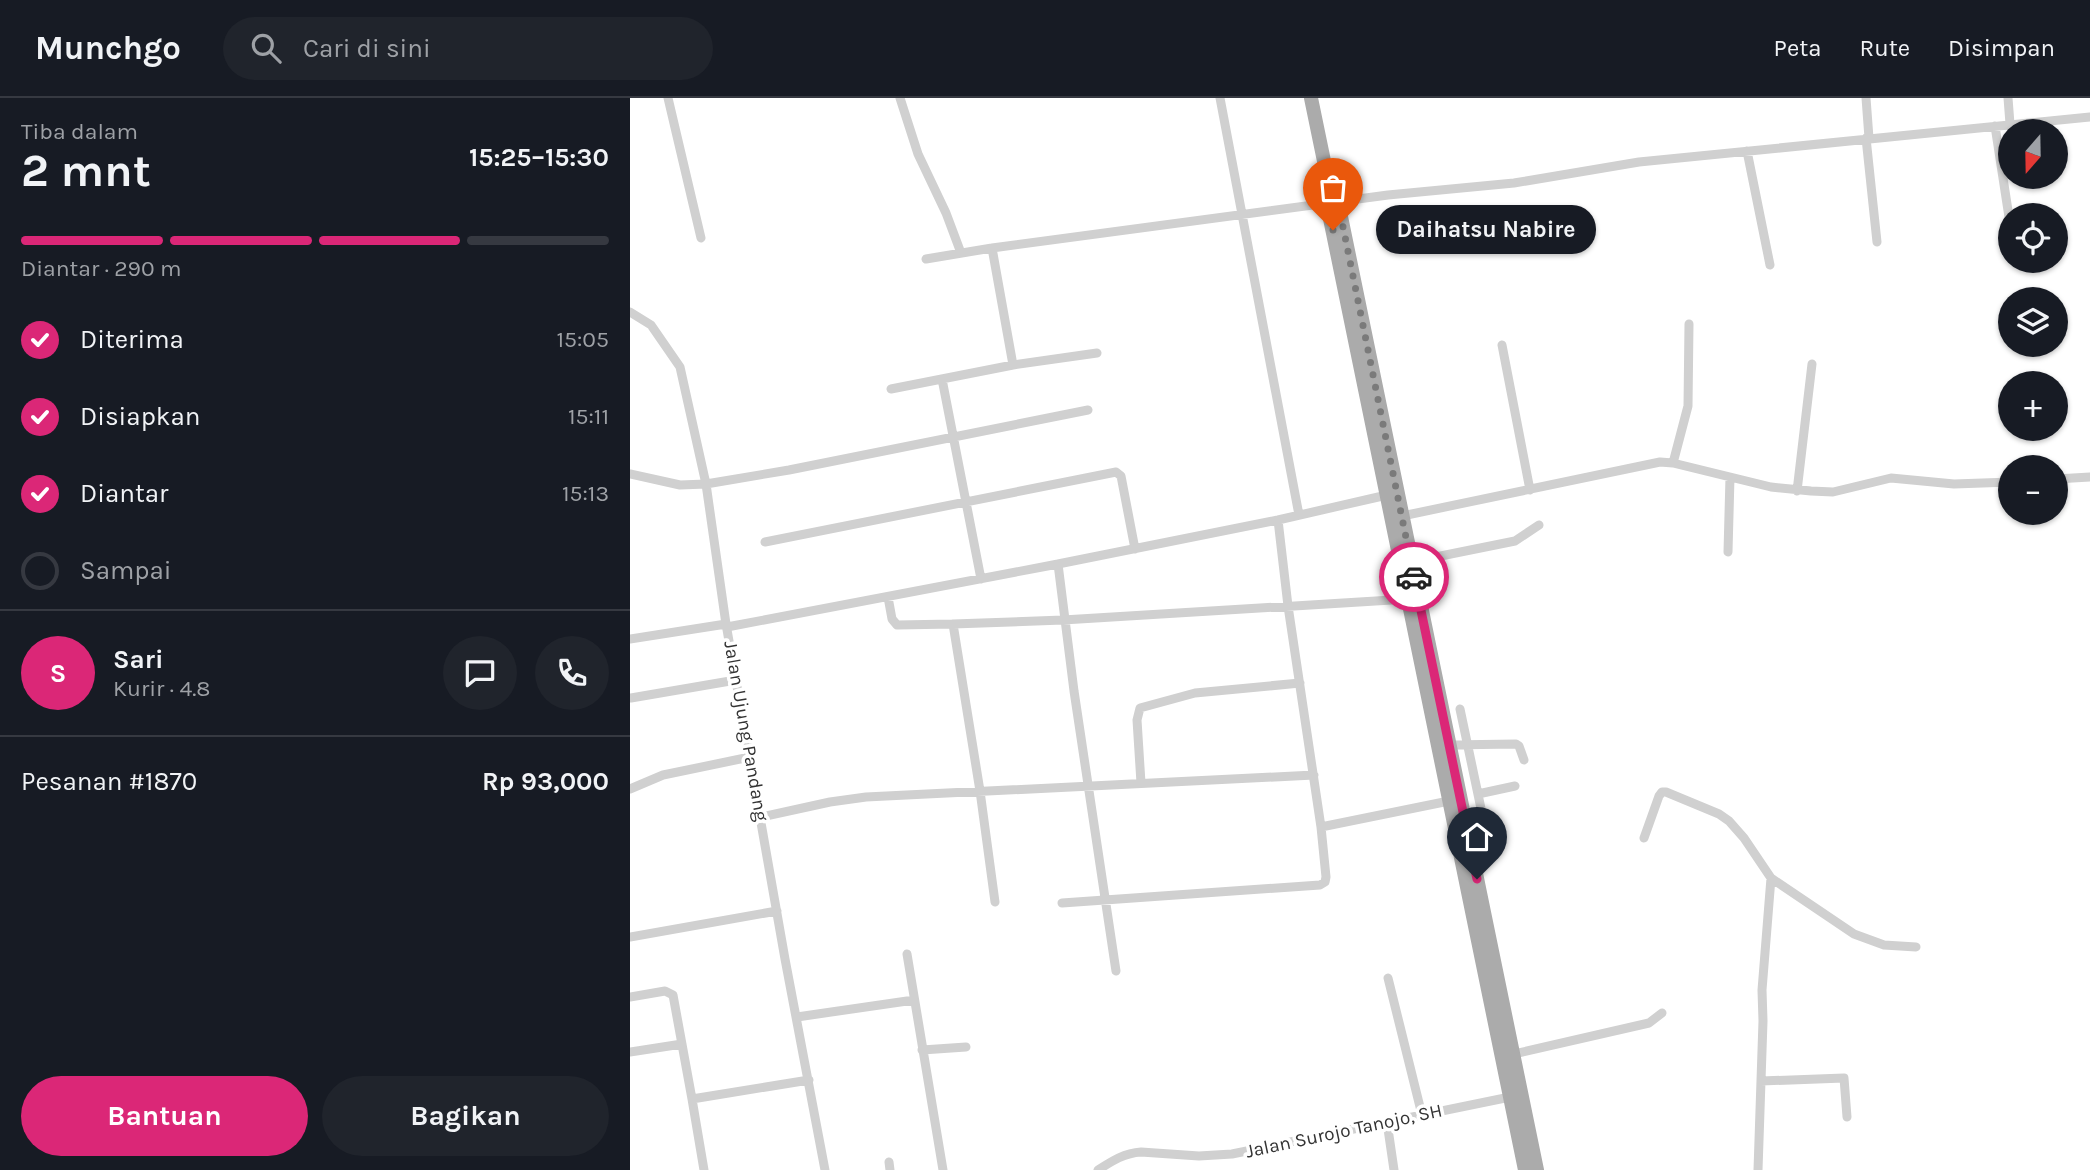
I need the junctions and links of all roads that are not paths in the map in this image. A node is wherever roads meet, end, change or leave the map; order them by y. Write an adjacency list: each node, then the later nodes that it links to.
1 (668, 98): 16 (street)
2 (900, 98): 19 (street)
3 (1220, 98): 15 (street)
4 (1311, 98): 13 (main road)
5 (1866, 98): 11 (street)
6 (2008, 98): 8 (street)
7 (2090, 117): 9 (street)
8 (2010, 119)
9 (2067, 119)
10 (1996, 126): 11 (street); 14 (street)
11 (1868, 138): 12 (street); 17 (street)
12 (1746, 151): 13 (street); 21 (street)
13 (1332, 200): 15 (street); 41 (main road); 44 (main road)
14 (2007, 203)
15 (1243, 216): 18 (street); 43 (street)
16 (701, 238)
17 (1877, 242)
18 (992, 248): 19 (street); 27 (street)
19 (961, 253): 20 (street)
20 (926, 259)
21 (1770, 265)
22 (630, 312): 38 (street, Jalan Ujung Pandang)
23 (1689, 324): 32 (street)
24 (1502, 345): 39 (street)
25 (1097, 353): 27 (street)
26 (1812, 364): 40 (street)
27 (1013, 365): 28 (street)
28 (942, 379): 29 (street); 31 (street)
29 (891, 389)
30 (1088, 410): 31 (street)
31 (953, 436): 38 (street); 42 (street)
32 (1673, 463): 34 (street); 39 (street)
33 (630, 474): 38 (street)
34 (1730, 477): 40 (street); 49 (street)
35 (2090, 477): 36 (street)
36 (2068, 478)
37 (1998, 482): 40 (street)
38 (706, 484): 58 (street, Jalan Ujung Pandang)
39 (1530, 490): 44 (street)
40 (1797, 491)
41 (1387, 495): 43 (street); 54 (main road)
42 (966, 501): 47 (street); 48 (street); 52 (street)
43 (1298, 515): 45 (street)
44 (1402, 516): 50 (main road)
45 (1278, 520): 48 (street); 55 (street)
46 (1539, 526): 50 (street)
47 (765, 541)
48 (1135, 549): 51 (street)
49 (1728, 552)
50 (1411, 562): 65 (main road)
51 (1058, 564): 52 (street); 56 (street)
52 (981, 579): 53 (street)
53 (888, 597): 57 (street); 58 (street)
54 (1408, 599): 55 (street); 65 (main road)
55 (1288, 606): 56 (street); 61 (street)
56 (1063, 620): 57 (street); 70 (street)
57 (953, 624): 73 (street)
58 (727, 625): 59 (street); 60 (street, Jalan Ujung Pandang)
59 (630, 639)
60 (736, 680): 62 (street); 66 (street, Jalan Ujung Pandang)
61 (1300, 683): 68 (street); 69 (street)
62 (631, 698)
63 (1460, 709): 64 (street)
64 (1468, 744): 65 (street); 67 (street); 74 (street)
65 (1443, 745): 75 (main road); 93 (main road)
66 (750, 757): 72 (street); 76 (street, Jalan Ujung Pandang)
67 (1524, 760)
68 (1314, 775): 69 (street); 78 (street)
69 (1142, 783): 70 (street)
70 (1089, 785): 73 (street); 81 (street)
71 (1515, 786): 74 (street)
72 (630, 789)
73 (980, 791): 76 (street); 82 (street)
74 (1478, 794): 77 (street)
75 (1449, 801): 78 (street); 93 (main road)
76 (761, 817): 84 (street, Jalan Ujung Pandang)
77 (1483, 818)
78 (1321, 828): 81 (street)
79 (1644, 838): 80 (street)
80 (1771, 878): 86 (street); 101 (street)
81 (1107, 901): 83 (street); 88 (street)
82 (995, 902)
83 (1062, 903)
84 (777, 911): 85 (street); 94 (street, Jalan Ujung Pandang)
85 (630, 937)
86 (1916, 947)
87 (907, 954): 91 (street)
88 (1116, 971)
89 (1388, 978): 104 (street)
90 (630, 997): 95 (street)
91 (914, 1000): 94 (street); 97 (street)
92 (1662, 1013): 99 (street)
93 (1499, 1016): 99 (main road); 102 (main road)
94 (797, 1017): 100 (street, Jalan Ujung Pandang)
95 (682, 1044): 98 (street); 103 (street)
96 (966, 1047): 97 (street)
97 (922, 1050): 109 (street)
98 (630, 1052)
99 (1514, 1054): 113 (main road)
100 (808, 1080): 103 (street); 108 (street, Jalan Ujung Pandang)
101 (1761, 1081): 105 (street); 114 (street)
102 (1510, 1097): 104 (street, Jalan Surojo Tanojo, SH); 112 (main road)
103 (692, 1099): 107 (street)
104 (1422, 1115): 106 (street, Jalan Surojo Tanojo, SH)
105 (1847, 1117)
106 (1387, 1122): 110 (street, Jalan Surojo Tanojo, SH); 111 (street)
107 (704, 1170)
108 (825, 1170)
109 (943, 1170)
110 (1098, 1170)
111 (1394, 1170)
112 (1525, 1170)
113 (1538, 1170)
114 (1758, 1170)

